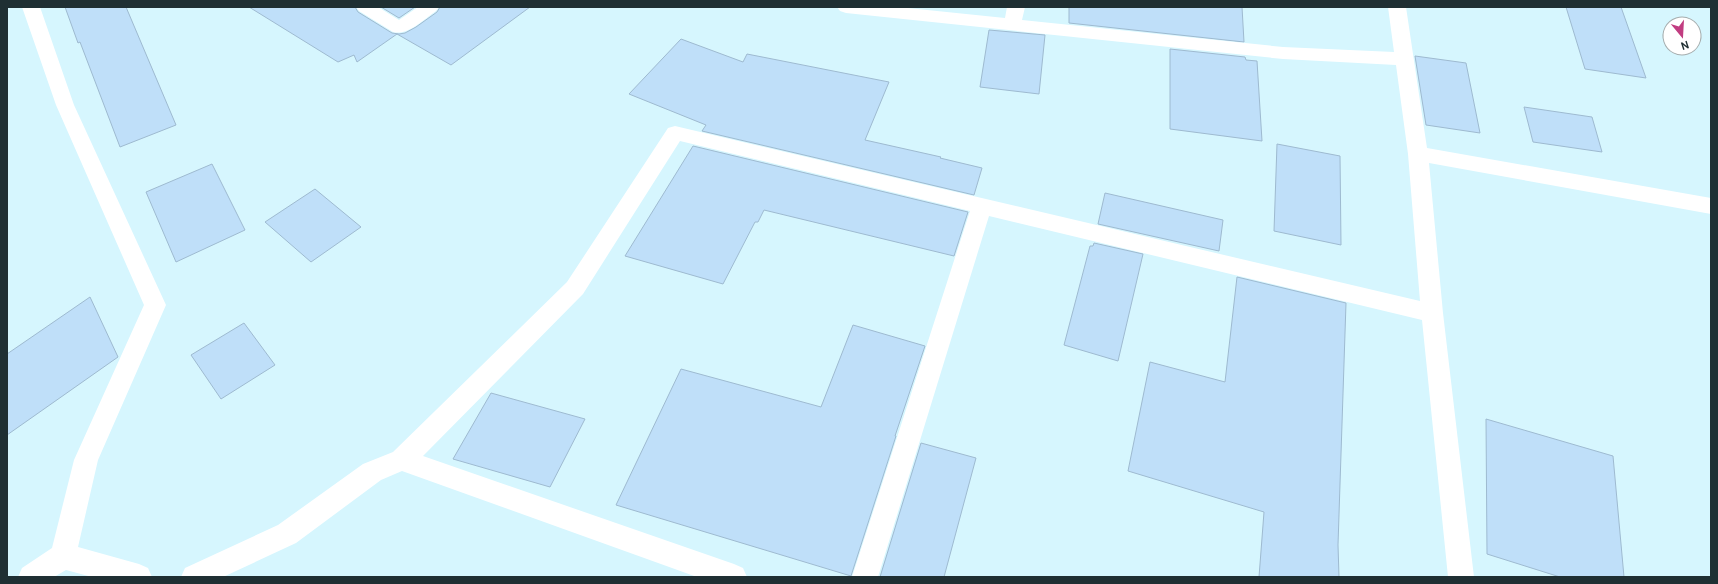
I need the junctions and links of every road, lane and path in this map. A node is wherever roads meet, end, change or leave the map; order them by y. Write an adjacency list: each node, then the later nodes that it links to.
1 (31, 7): 14 (street)
2 (365, 7): 3 (street)
3 (430, 7)
4 (846, 7): 7 (street)
5 (1016, 7): 7 (street)
6 (1397, 7): 8 (street)
7 (1012, 24): 8 (street)
8 (1404, 59): 9 (street)
9 (1418, 154): 11 (street); 12 (street)
10 (982, 206): 12 (street); 13 (street); 19 (street)
11 (1711, 206)
12 (1432, 313): 20 (street)
13 (402, 460): 17 (street); 18 (street)
14 (63, 556): 15 (street); 16 (street)
15 (31, 577)
16 (139, 577)
17 (194, 577)
18 (734, 577)
19 (865, 577)
20 (1461, 577)

